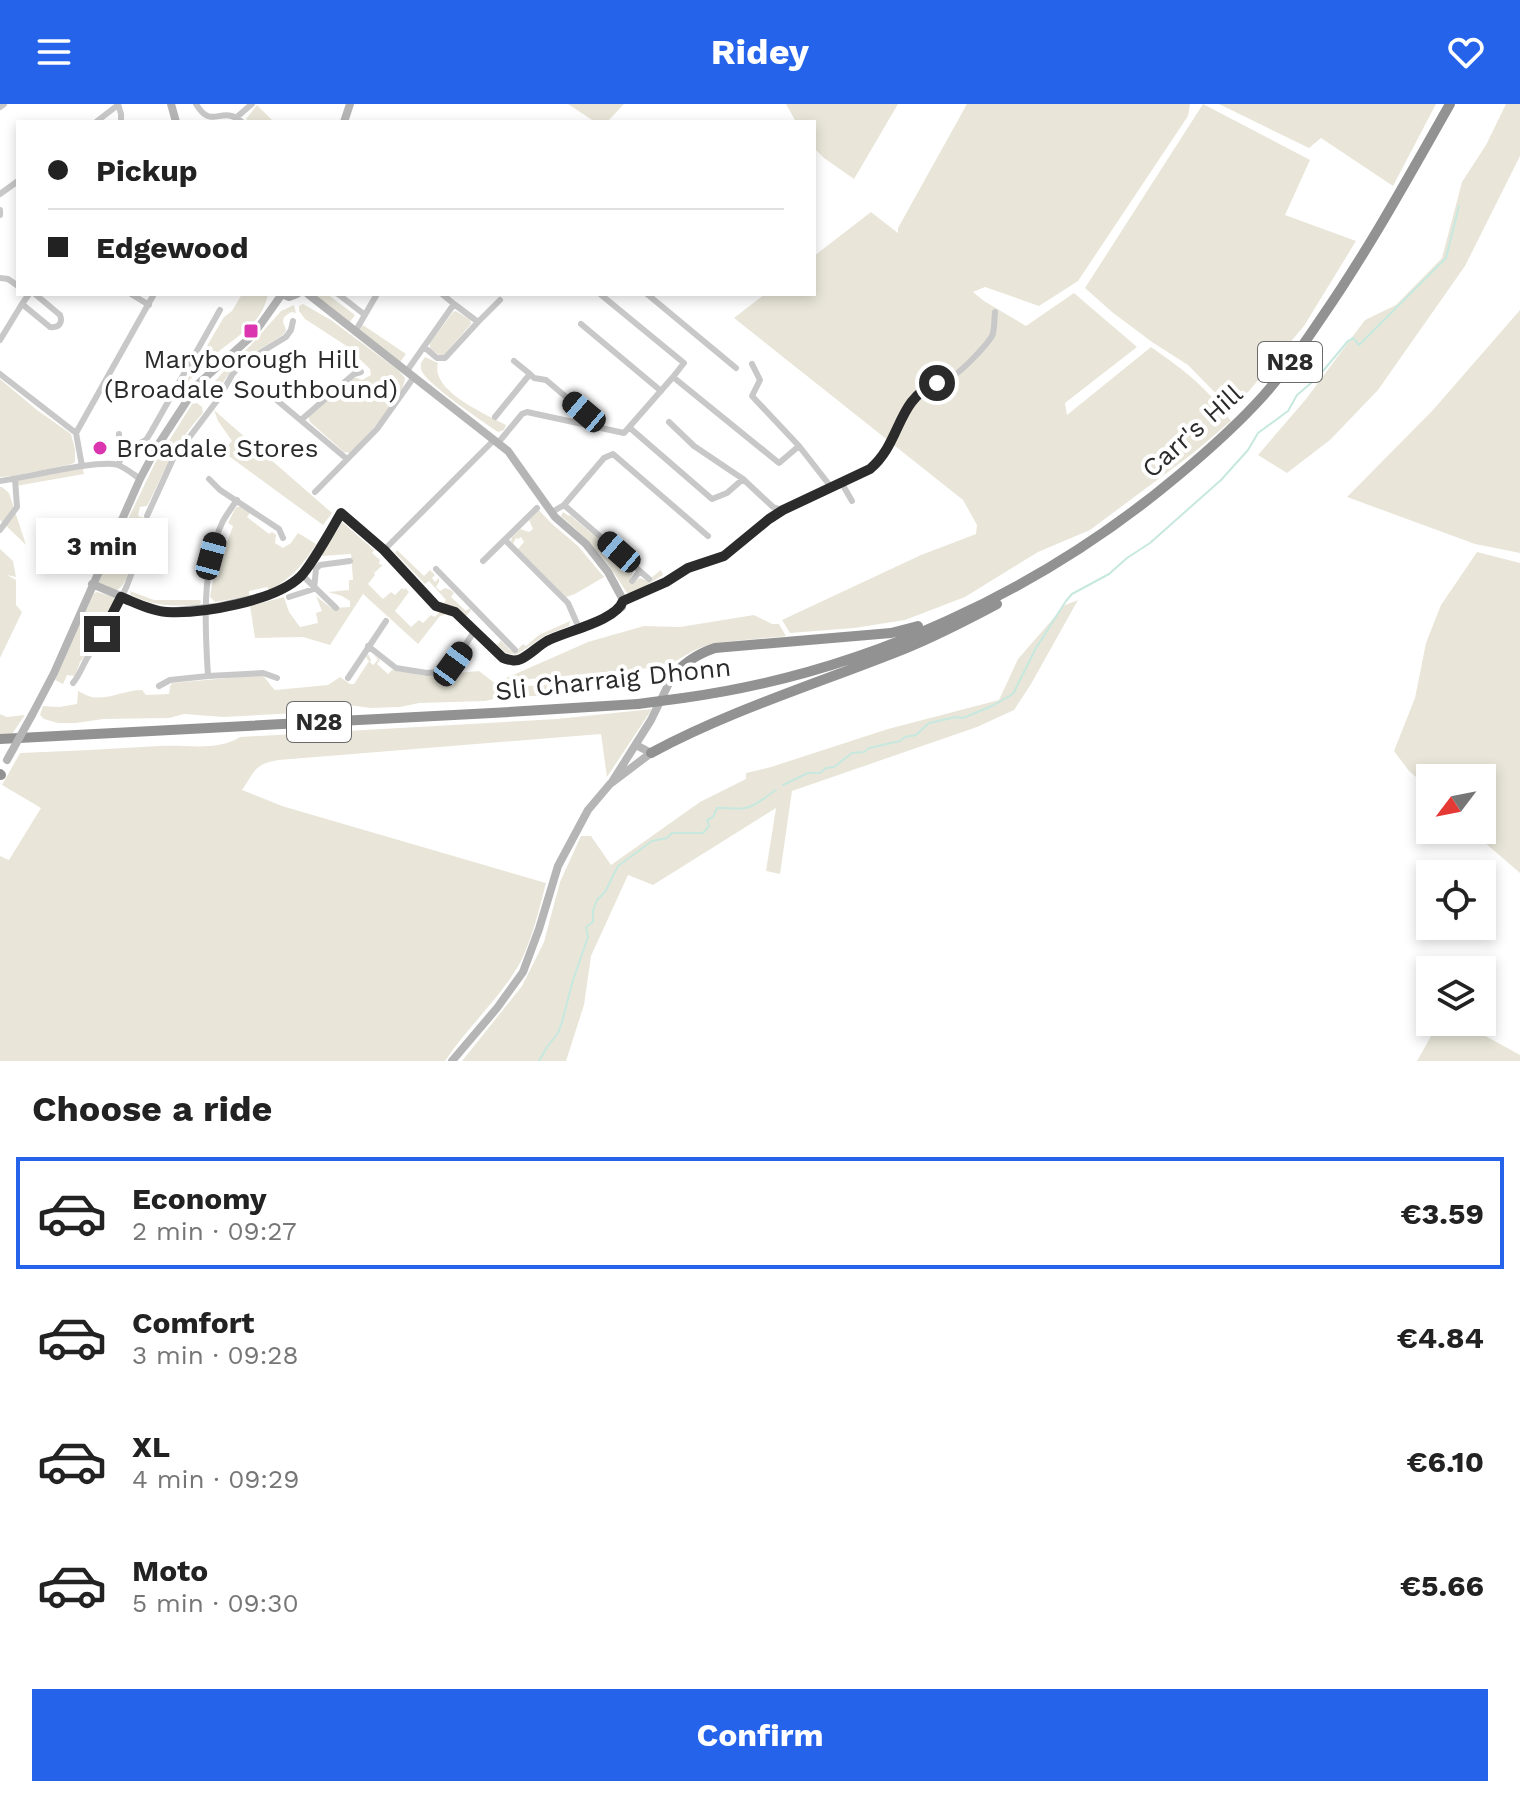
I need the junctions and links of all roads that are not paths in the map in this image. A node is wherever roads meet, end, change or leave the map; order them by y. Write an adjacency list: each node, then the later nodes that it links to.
1 (118, 104): 6 (street)
2 (196, 104): 5 (street)
3 (252, 104): 5 (street)
4 (1450, 104): 79 (highway, Carr's Hill / N28)
5 (240, 119)
6 (98, 120)
7 (28, 296): 19 (street)
8 (37, 296): 19 (street)
9 (134, 296): 21 (street)
10 (153, 296): 21 (street)
11 (281, 296): 57 (street)
12 (310, 296): 28 (street)
13 (341, 296): 24 (street)
14 (376, 296): 24 (street)
15 (444, 296): 20 (street)
16 (602, 296): 38 (street)
17 (649, 296): 33 (street)
18 (500, 300): 26 (street)
19 (22, 304): 29 (street)
20 (454, 304): 26 (street); 30 (street)
21 (149, 305): 48 (street)
22 (220, 310): 52 (street)
23 (995, 312): 61 (street)
24 (365, 315): 28 (street)
25 (293, 321): 70 (street)
26 (478, 322): 30 (street)
27 (581, 324): 39 (street)
28 (355, 332): 36 (street)
29 (0, 340)
30 (424, 347): 36 (street)
31 (514, 361): 37 (street)
32 (752, 364): 51 (street)
33 (736, 368)
34 (361, 372): 44 (street)
35 (0, 374): 48 (street)
36 (410, 374): 50 (street); 53 (street)
37 (530, 374): 41 (street); 46 (street)
38 (673, 377): 39 (street); 51 (street)
39 (661, 391): 47 (street)
40 (273, 397): 44 (street)
41 (505, 404): 42 (street); 43 (street)
42 (513, 411)
43 (495, 417)
44 (301, 420): 53 (street)
45 (669, 422): 59 (street)
46 (585, 425): 47 (street); 50 (street)
47 (630, 428): 59 (street)
48 (74, 431): 55 (street)
49 (119, 434): 52 (street)
50 (496, 442): 67 (street); 78 (street)
51 (799, 446): 62 (street)
52 (126, 450): 54 (street)
53 (347, 459): 63 (street)
54 (118, 465): 55 (street); 57 (street)
55 (79, 467): 56 (street)
56 (15, 479): 60 (street); 73 (street)
57 (140, 479): 88 (street)
58 (209, 479): 64 (street)
59 (743, 479): 68 (street)
60 (0, 481)
61 (841, 482): 62 (street); 65 (street)
62 (831, 487): 68 (street)
63 (315, 492)
64 (237, 500): 76 (street); 95 (street)
65 (852, 501)
66 (564, 505): 69 (street); 72 (street); 83 (street)
67 (540, 506): 69 (street); 71 (street)
68 (783, 510): 93 (street)
69 (552, 512): 93 (street)
70 (147, 516)
71 (523, 522): 74 (street); 77 (street)
72 (709, 524)
73 (0, 530)
74 (531, 530)
75 (137, 532): 91 (street)
76 (283, 538)
77 (505, 540): 81 (street); 97 (street)
78 (384, 550): 84 (street); 98 (street)
79 (1061, 560): 103 (highway, N28); 109 (highway, Sli Charraig Dhonn / N28, bridge); 111 (highway, N28)
80 (350, 561): 90 (street)
81 (483, 561)
82 (436, 569): 86 (street)
83 (640, 571): 85 (street); 87 (street)
84 (302, 575): 90 (street); 95 (street)
85 (649, 579)
86 (446, 580): 89 (street); 99 (street)
87 (632, 581)
88 (92, 584): 91 (street); 112 (street, bridge)
89 (439, 588)
90 (314, 589): 92 (street); 94 (street)
91 (121, 597): 95 (street); 107 (street)
92 (289, 597)
93 (623, 601): 97 (street)
94 (336, 608)
95 (205, 609): 104 (street)
96 (386, 621): 101 (street)
97 (579, 628): 100 (street)
98 (475, 630): 100 (street); 101 (street)
99 (499, 634): 100 (street); 102 (street)
100 (489, 645)
101 (368, 646): 106 (street)
102 (515, 650)
103 (673, 675): 110 (street)
104 (208, 676): 105 (street); 108 (street)
105 (277, 678)
106 (348, 678)
107 (73, 683)
108 (159, 686)
109 (0, 739)
110 (636, 745): 111 (street); 113 (street)
111 (651, 753): 113 (street)
112 (0, 775)
113 (610, 784): 114 (street)
114 (452, 1061)

